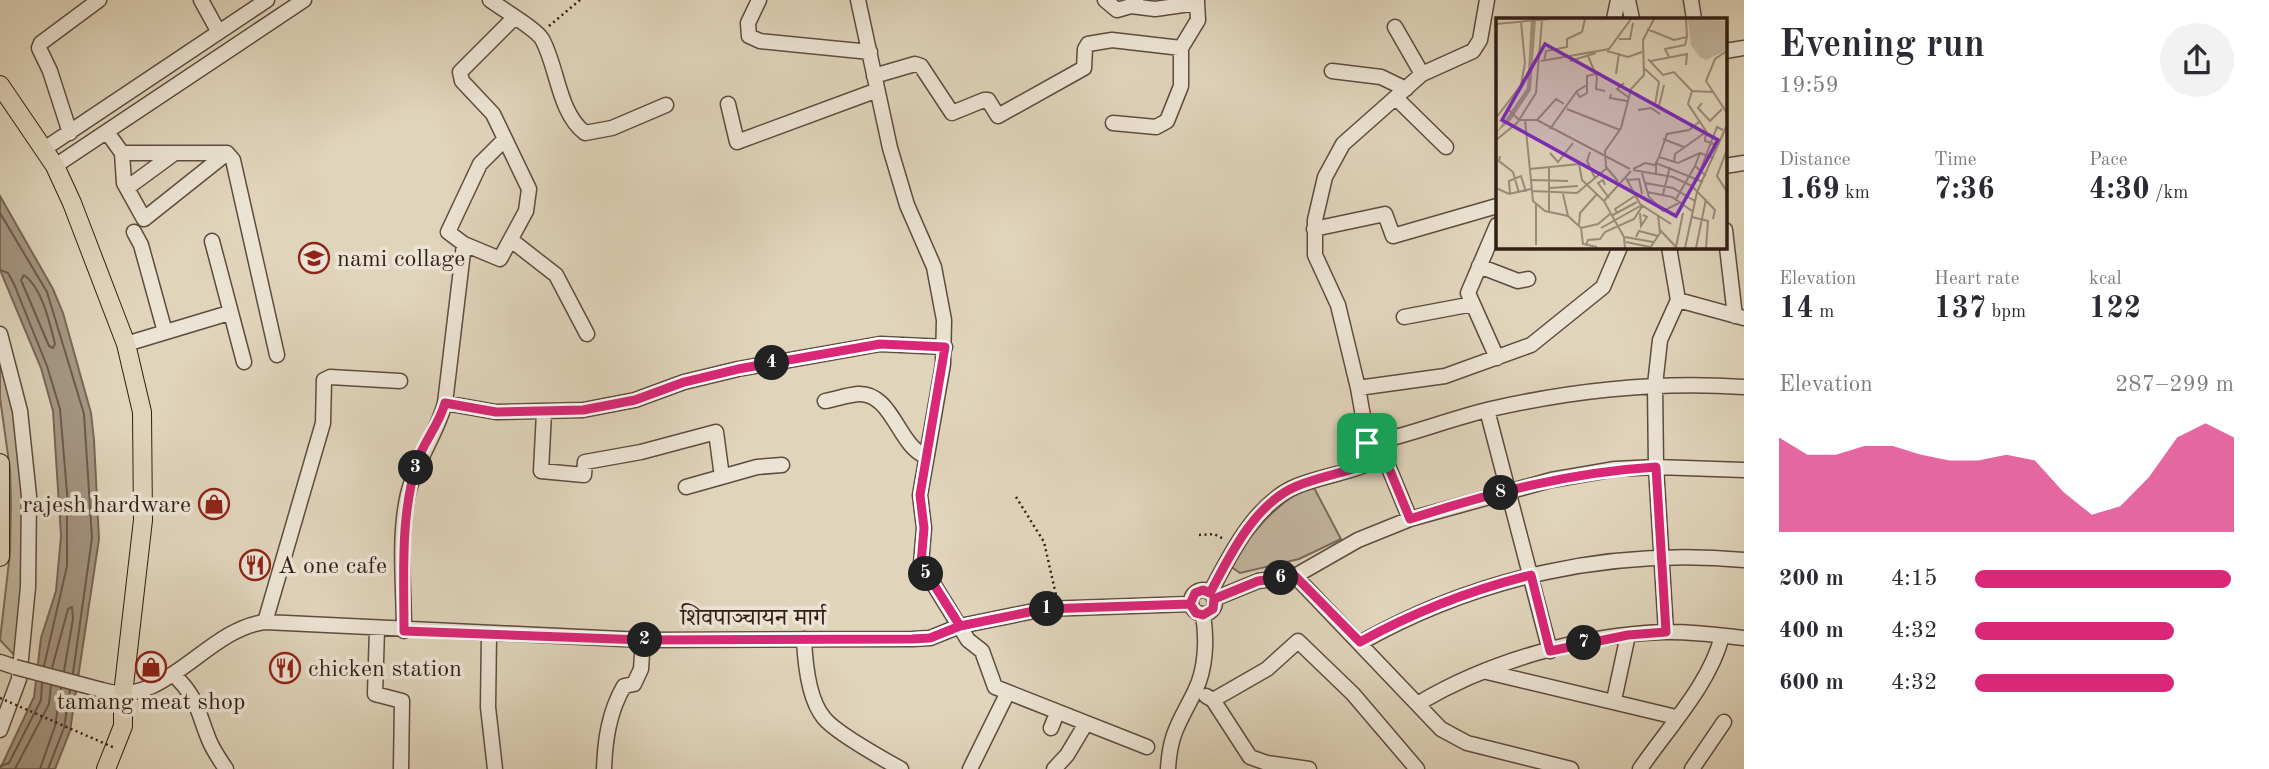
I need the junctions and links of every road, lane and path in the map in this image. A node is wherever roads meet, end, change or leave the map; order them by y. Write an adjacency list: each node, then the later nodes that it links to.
1 (99, 0): 35 (street)
2 (201, 0): 21 (street)
3 (267, 0): 21 (street)
4 (304, 0): 34 (street)
5 (490, 0): 19 (street)
6 (580, 0): 22 (path)
7 (759, 0): 24 (street)
8 (858, 0): 24 (street)
9 (1105, 0): 15 (street)
10 (1487, 0): 26 (street)
11 (1618, 0): 16 (street)
12 (1628, 0): 17 (street)
13 (1691, 0): 18 (street)
14 (1197, 2): 15 (street); 23 (street)
15 (1134, 3)
16 (1614, 18)
17 (1632, 18)
18 (1694, 18)
19 (513, 19): 22 (street); 36 (street)
20 (1395, 27): 26 (street)
21 (218, 31): 35 (street)
22 (541, 37): 32 (street)
23 (1181, 48): 27 (street); 33 (street)
24 (870, 52): 27 (street)
25 (1332, 71): 30 (street)
26 (1422, 74): 30 (street)
27 (874, 75): 29 (street)
28 (0, 85): 38 (main road)
29 (875, 91): 31 (street); 65 (street)
30 (1401, 93): 37 (street); 46 (street)
31 (728, 104)
32 (666, 105)
33 (1113, 122)
34 (107, 132): 39 (street); 42 (street)
35 (70, 133): 38 (street)
36 (505, 139): 48 (street); 51 (street)
37 (1446, 147)
38 (44, 149): 42 (main road)
39 (122, 153): 41 (street); 43 (street)
40 (227, 153): 41 (street); 43 (street); 66 (street)
41 (172, 155): 43 (street)
42 (55, 166): 64 (main road)
43 (127, 188)
44 (1496, 206): 46 (street)
45 (1496, 227): 54 (street)
46 (1314, 229): 72 (street)
47 (134, 232): 61 (street)
48 (511, 240): 51 (street); 63 (street)
49 (212, 241): 58 (street)
50 (1727, 242): 60 (street)
51 (464, 244): 74 (street)
52 (1620, 248): 67 (street)
53 (1669, 248): 56 (street)
54 (1479, 266): 55 (street); 57 (street)
55 (1528, 279)
56 (1678, 300): 60 (street); 70 (street)
57 (1473, 304): 59 (street); 67 (street)
58 (229, 313): 61 (street); 68 (street)
59 (1404, 317)
60 (1740, 317)
61 (165, 332): 64 (street)
62 (0, 334): 128 (street)
63 (587, 334)
64 (126, 344): 117 (main road)
65 (945, 347): 76 (street); 78 (street)
66 (277, 355)
67 (1497, 358): 72 (street)
68 (244, 362)
69 (400, 381): 100 (street)
70 (1655, 385): 71 (street); 75 (street); 81 (street)
71 (1744, 387)
72 (1359, 388): 77 (street)
73 (825, 401): 78 (street)
74 (445, 403): 76 (street); 103 (street)
75 (1487, 410): 77 (street); 85 (street)
76 (544, 413): 83 (street)
77 (1367, 443): 87 (street); 90 (street)
78 (925, 456): 101 (street)
79 (0, 463): 88 (main road)
80 (782, 465): 83 (street)
81 (1656, 467): 82 (street); 85 (street); 92 (street)
82 (1744, 470)
83 (722, 477): 84 (street)
84 (685, 487)
85 (1508, 491): 87 (street); 94 (street)
86 (1016, 497): 98 (path)
87 (1410, 519): 95 (street)
88 (1, 525): 91 (main road)
89 (1199, 535): 90 (path)
90 (1237, 545): 96 (street)
91 (0, 557)
92 (1661, 557): 93 (street); 94 (street); 104 (street)
93 (1744, 560)
94 (1531, 575): 111 (street); 112 (street)
95 (1295, 576): 96 (street); 111 (street)
96 (1212, 596): 97 (street); 99 (street)
97 (1190, 604): 98 (street, शिवपाञ्चायन मार्ग); 99 (street)
98 (1054, 609): 101 (street, शिवपाञ्चायन मार्ग)
99 (1203, 615): 116 (street)
100 (265, 622): 102 (street, शिवपाञ्चायन मार्ग); 115 (street, शिवपाञ्चायन मार्ग)
101 (960, 626): 109 (street, शिवपाञ्चायन मार्ग); 118 (street)
102 (377, 629): 103 (street, शिवपाञ्चायन मार्ग); 132 (street)
103 (404, 631): 105 (street, शिवपाञ्चायन मार्ग)
104 (1666, 632): 106 (street); 107 (street)
105 (489, 634): 110 (street, शिवपाञ्चायन मार्ग); 133 (street)
106 (1628, 635): 112 (street); 121 (street)
107 (1723, 636): 108 (street); 124 (street)
108 (1744, 638)
109 (804, 639): 110 (street, शिवपाञ्चायन मार्ग); 135 (street)
110 (643, 640): 134 (street)
111 (1360, 642): 122 (street)
112 (1550, 651): 114 (street)
113 (0, 662): 117 (street, bridge)
114 (1485, 671): 121 (street); 122 (street)
115 (173, 674): 117 (street, शिवपाञ्चायन मार्ग); 131 (street)
116 (1196, 690): 120 (street); 138 (street)
117 (123, 694): 130 (main road)
118 (1007, 694): 123 (street); 136 (street)
119 (0, 698): 130 (path, bridge)
120 (1213, 700): 139 (street); 140 (street)
121 (1614, 700): 124 (street)
122 (1419, 704): 141 (street)
123 (1057, 713): 126 (street); 127 (street)
124 (1676, 717): 142 (street)
125 (1724, 722): 143 (street)
126 (1085, 724): 129 (street); 137 (street)
127 (1051, 728)
128 (0, 730)
129 (1147, 747)
130 (111, 763)
131 (226, 769)
132 (401, 769)
133 (495, 769)
134 (604, 769)
135 (901, 769)
136 (970, 769)
137 (1054, 769)
138 (1168, 769)
139 (1310, 769)
140 (1417, 769)
141 (1571, 769)
142 (1640, 769)
143 (1692, 769)

